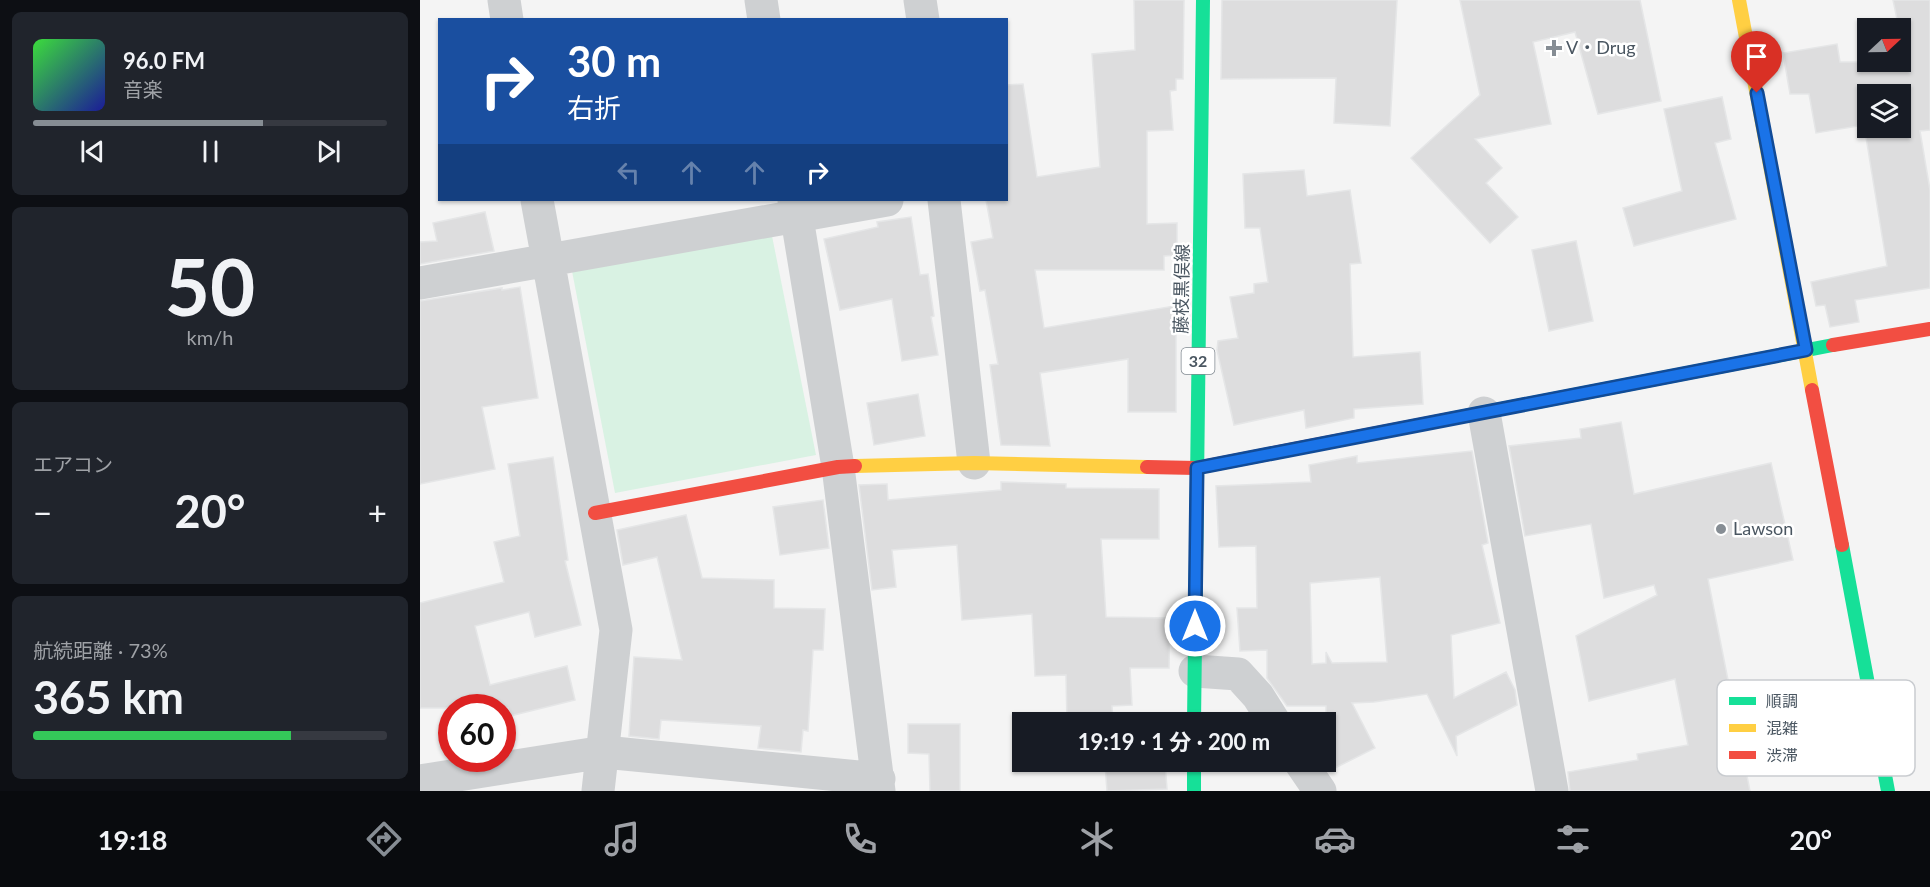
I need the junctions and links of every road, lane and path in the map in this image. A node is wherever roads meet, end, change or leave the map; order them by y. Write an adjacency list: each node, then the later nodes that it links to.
1 (504, 0): 6 (street)
2 (761, 0): 7 (street)
3 (920, 0): 8 (street)
4 (1203, 0): 20 (street, 藤枝黒俣線 / 32)
5 (1739, 0): 16 (street)
6 (507, 18)
7 (764, 18)
8 (922, 18)
9 (537, 201): 13 (street)
10 (876, 201): 12 (street)
11 (944, 201): 18 (street)
12 (796, 208): 13 (street); 19 (street)
13 (547, 260): 14 (street); 21 (street)
14 (420, 283)
15 (1930, 330): 16 (street)
16 (1806, 350): 17 (street); 23 (street)
17 (1484, 413): 20 (street); 35 (street)
18 (975, 463): 19 (street); 20 (street)
19 (838, 467): 21 (street); 31 (street)
20 (1197, 468): 22 (street, 藤枝黒俣線 / 32)
21 (595, 513): 26 (street)
22 (1195, 670): 24 (street, 藤枝黒俣線 / 32); 25 (street)
23 (1867, 680)
24 (1194, 712)
25 (1268, 712)
26 (604, 752): 30 (street); 31 (street); 32 (street)
27 (1194, 772): 33 (street)
28 (1307, 772): 34 (street)
29 (1885, 776): 36 (street)
30 (420, 781)
31 (879, 785)
32 (598, 791)
33 (1194, 791)
34 (1320, 791)
35 (1552, 791)
36 (1888, 791)

